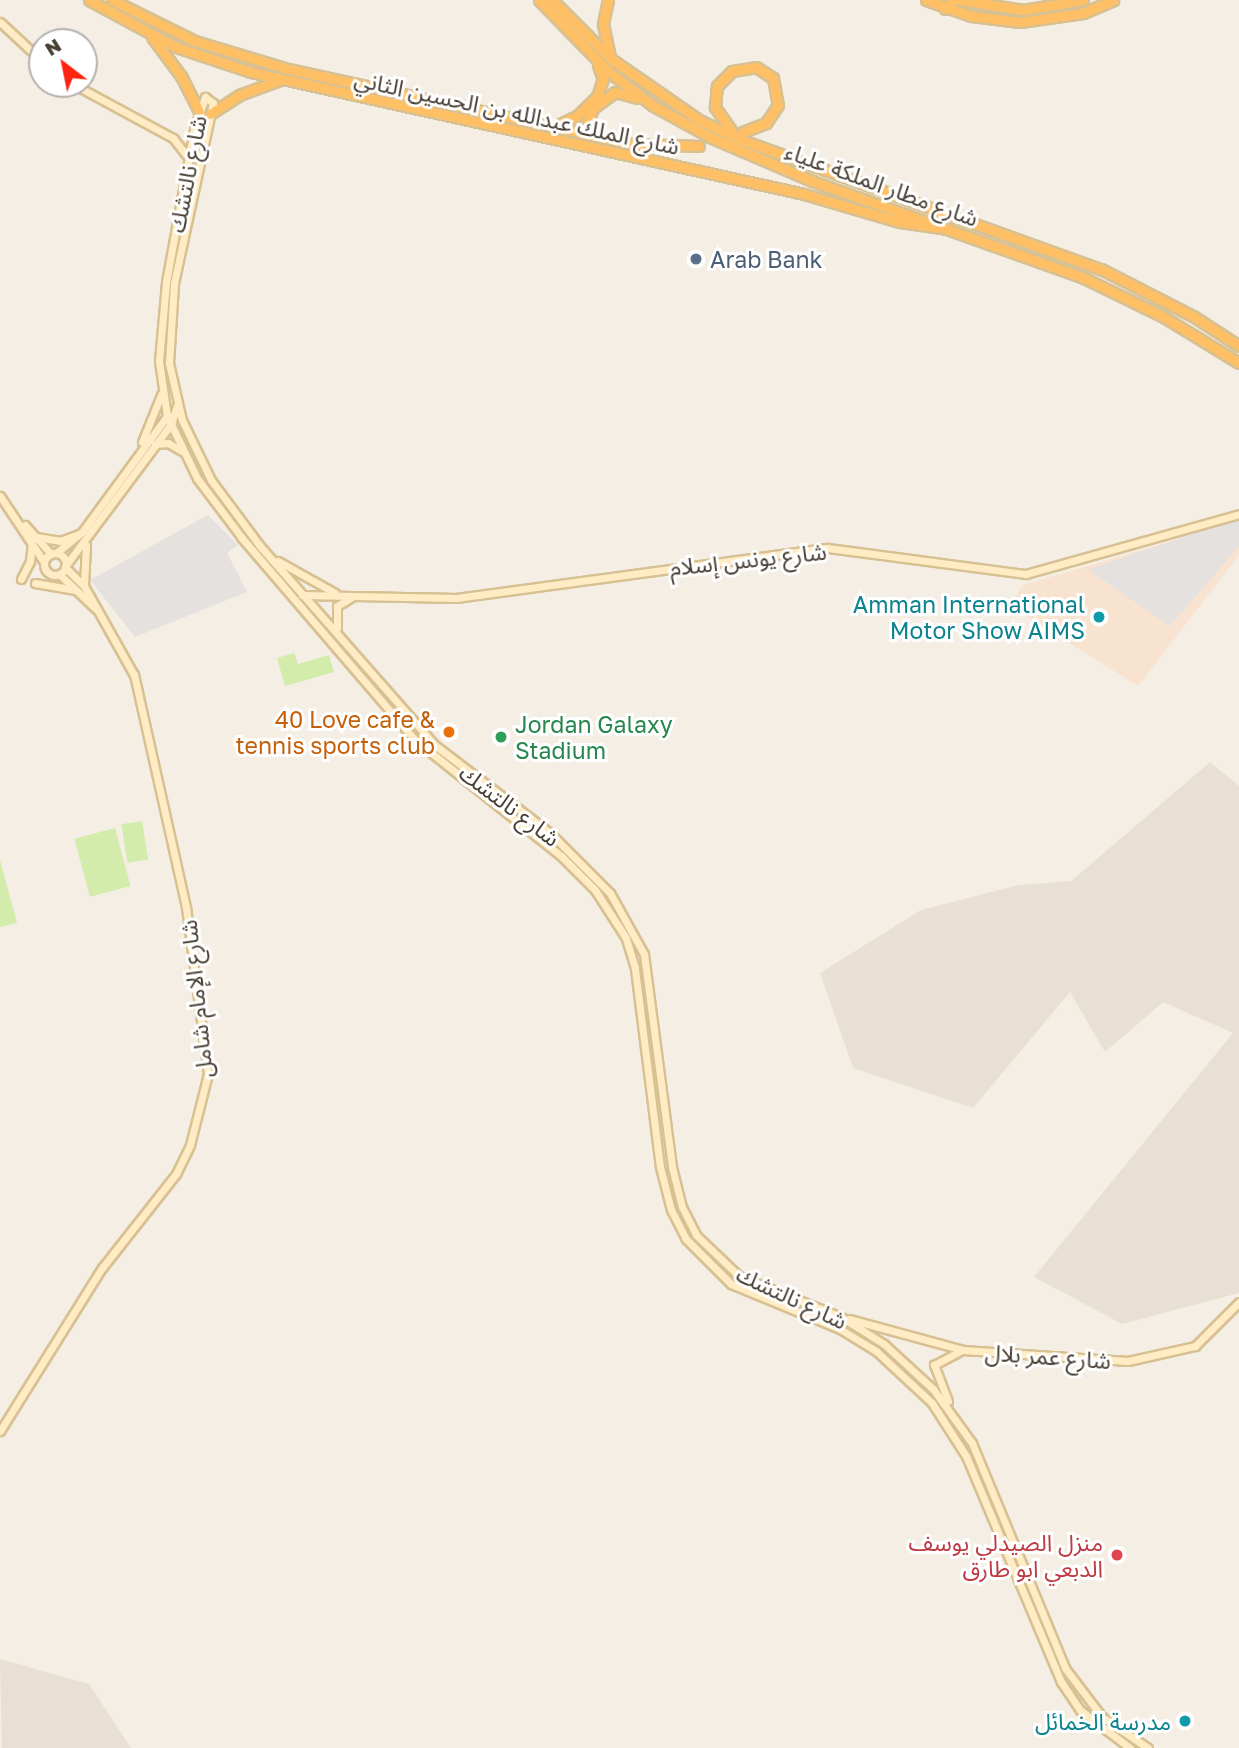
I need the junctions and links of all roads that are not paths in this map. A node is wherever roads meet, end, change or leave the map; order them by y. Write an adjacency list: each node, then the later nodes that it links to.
1 (89, 0): 13 (highway, شارع الملك عبدالله بن الحسين الثاني)
2 (112, 0): 22 (highway, شارع الملك عبدالله بن الحسين الثاني)
3 (539, 0): 16 (highway, شارع مطار الملكة علياء)
4 (552, 0): 15 (highway, شارع مطار الملكة علياء)
5 (608, 0): 15 (highway)
6 (926, 0): 11 (highway)
7 (953, 0): 11 (highway)
8 (959, 0): 9 (highway)
9 (1083, 0)
10 (1113, 0): 11 (highway)
11 (945, 9)
12 (0, 22): 14 (main road)
13 (148, 34): 17 (highway, شارع الملك عبدالله بن الحسين الثاني); 20 (highway)
14 (28, 48)
15 (611, 59): 24 (highway, شارع مطار الملكة علياء)
16 (595, 60): 19 (highway, شارع مطار الملكة علياء); 22 (highway)
17 (282, 80): 21 (highway); 29 (highway, شارع الملك عبدالله بن الحسين الثاني)
18 (98, 98): 25 (main road)
19 (652, 105): 26 (highway); 29 (highway, شارع مطار الملكة علياء)
20 (198, 111): 21 (main road, شارع نالتشك); 23 (main road, شارع نالتشك)
21 (210, 114): 33 (main road, شارع نالتشك)
22 (552, 127): 26 (highway, شارع الملك عبدالله بن الحسين الثاني)
23 (194, 129): 25 (main road); 28 (main road, شارع نالتشك)
24 (741, 136): 24 (highway); 30 (highway, شارع مطار الملكة علياء)
25 (173, 138): 28 (main road)
26 (600, 138): 27 (highway, شارع الملك عبدالله بن الحسين الثاني)
27 (699, 146)
28 (189, 158): 32 (main road, شارع نالتشك)
29 (947, 229): 31 (highway, شارع مطار الملكة علياء)
30 (1239, 346)
31 (1239, 363)
32 (162, 394): 33 (main road, شارع نالتشك); 36 (main road)
33 (174, 417): 34 (main road, شارع نالتشك); 36 (main road); 43 (main road, شارع نالتشك)
34 (171, 424): 35 (main road); 37 (main road, شارع نالتشك)
35 (151, 447): 37 (main road); 40 (main road)
36 (139, 450): 40 (main road)
37 (183, 452): 51 (main road, شارع نالتشك)
38 (0, 496): 41 (main road)
39 (1239, 514): 52 (main road, شارع يونس إسلام)
40 (85, 536): 41 (main road); 42 (main road); 45 (main road); 48 (main road)
41 (34, 538): 42 (main road); 44 (main road); 46 (main road)
42 (54, 553): 44 (main road); 45 (main road)
43 (267, 553): 49 (main road); 50 (main road, شارع نالتشك)
44 (44, 562): 45 (main road)
45 (63, 569): 48 (main road, شارع الإمام شامل)
46 (22, 579)
47 (35, 583): 48 (main road)
48 (80, 588): 60 (main road, شارع الإمام شامل)
49 (335, 593): 50 (main road, شارع يونس إسلام); 52 (main road, شارع يونس إسلام)
50 (305, 594): 51 (main road, شارع يونس إسلام); 53 (main road, شارع نالتشك)
51 (292, 595): 55 (main road, شارع نالتشك)
52 (359, 596): 53 (main road)
53 (339, 634): 54 (main road, شارع نالتشك)
54 (659, 1065): 55 (main road); 57 (main road, شارع نالتشك)
55 (649, 1066): 61 (main road, شارع نالتشك)
56 (1239, 1302): 58 (main road, شارع عمر بلال)
57 (841, 1317): 58 (main road, شارع عمر بلال); 59 (main road, شارع نالتشك)
58 (963, 1350): 59 (main road)
59 (956, 1417): 62 (main road, شارع نالتشك)
60 (0, 1432)
61 (1130, 1748)
62 (1148, 1748)

